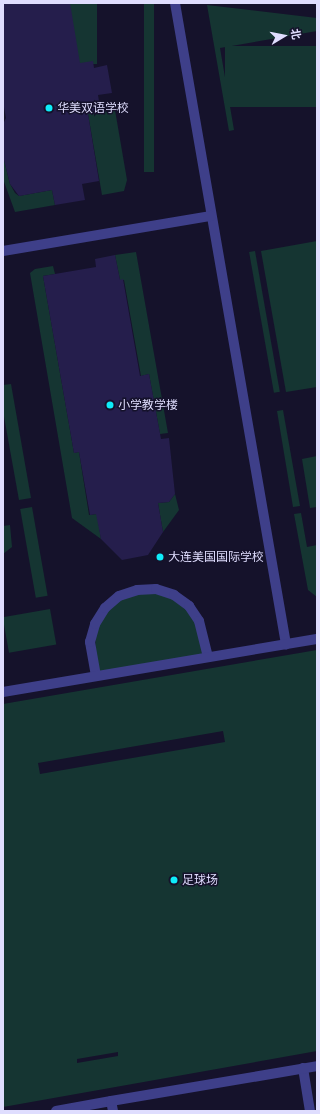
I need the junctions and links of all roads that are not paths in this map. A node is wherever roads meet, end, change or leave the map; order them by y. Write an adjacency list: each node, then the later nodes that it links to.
1 (175, 3): 2 (street)
2 (211, 216): 3 (street); 5 (street)
3 (3, 251)
4 (317, 638): 5 (street)
5 (286, 644): 6 (street)
6 (208, 657): 7 (street); 7 (street)
7 (96, 676): 8 (street)
8 (3, 692)
9 (317, 1066): 10 (street)
10 (303, 1068): 11 (street); 13 (street)
11 (112, 1106): 12 (street)
12 (56, 1111)
13 (310, 1111)

